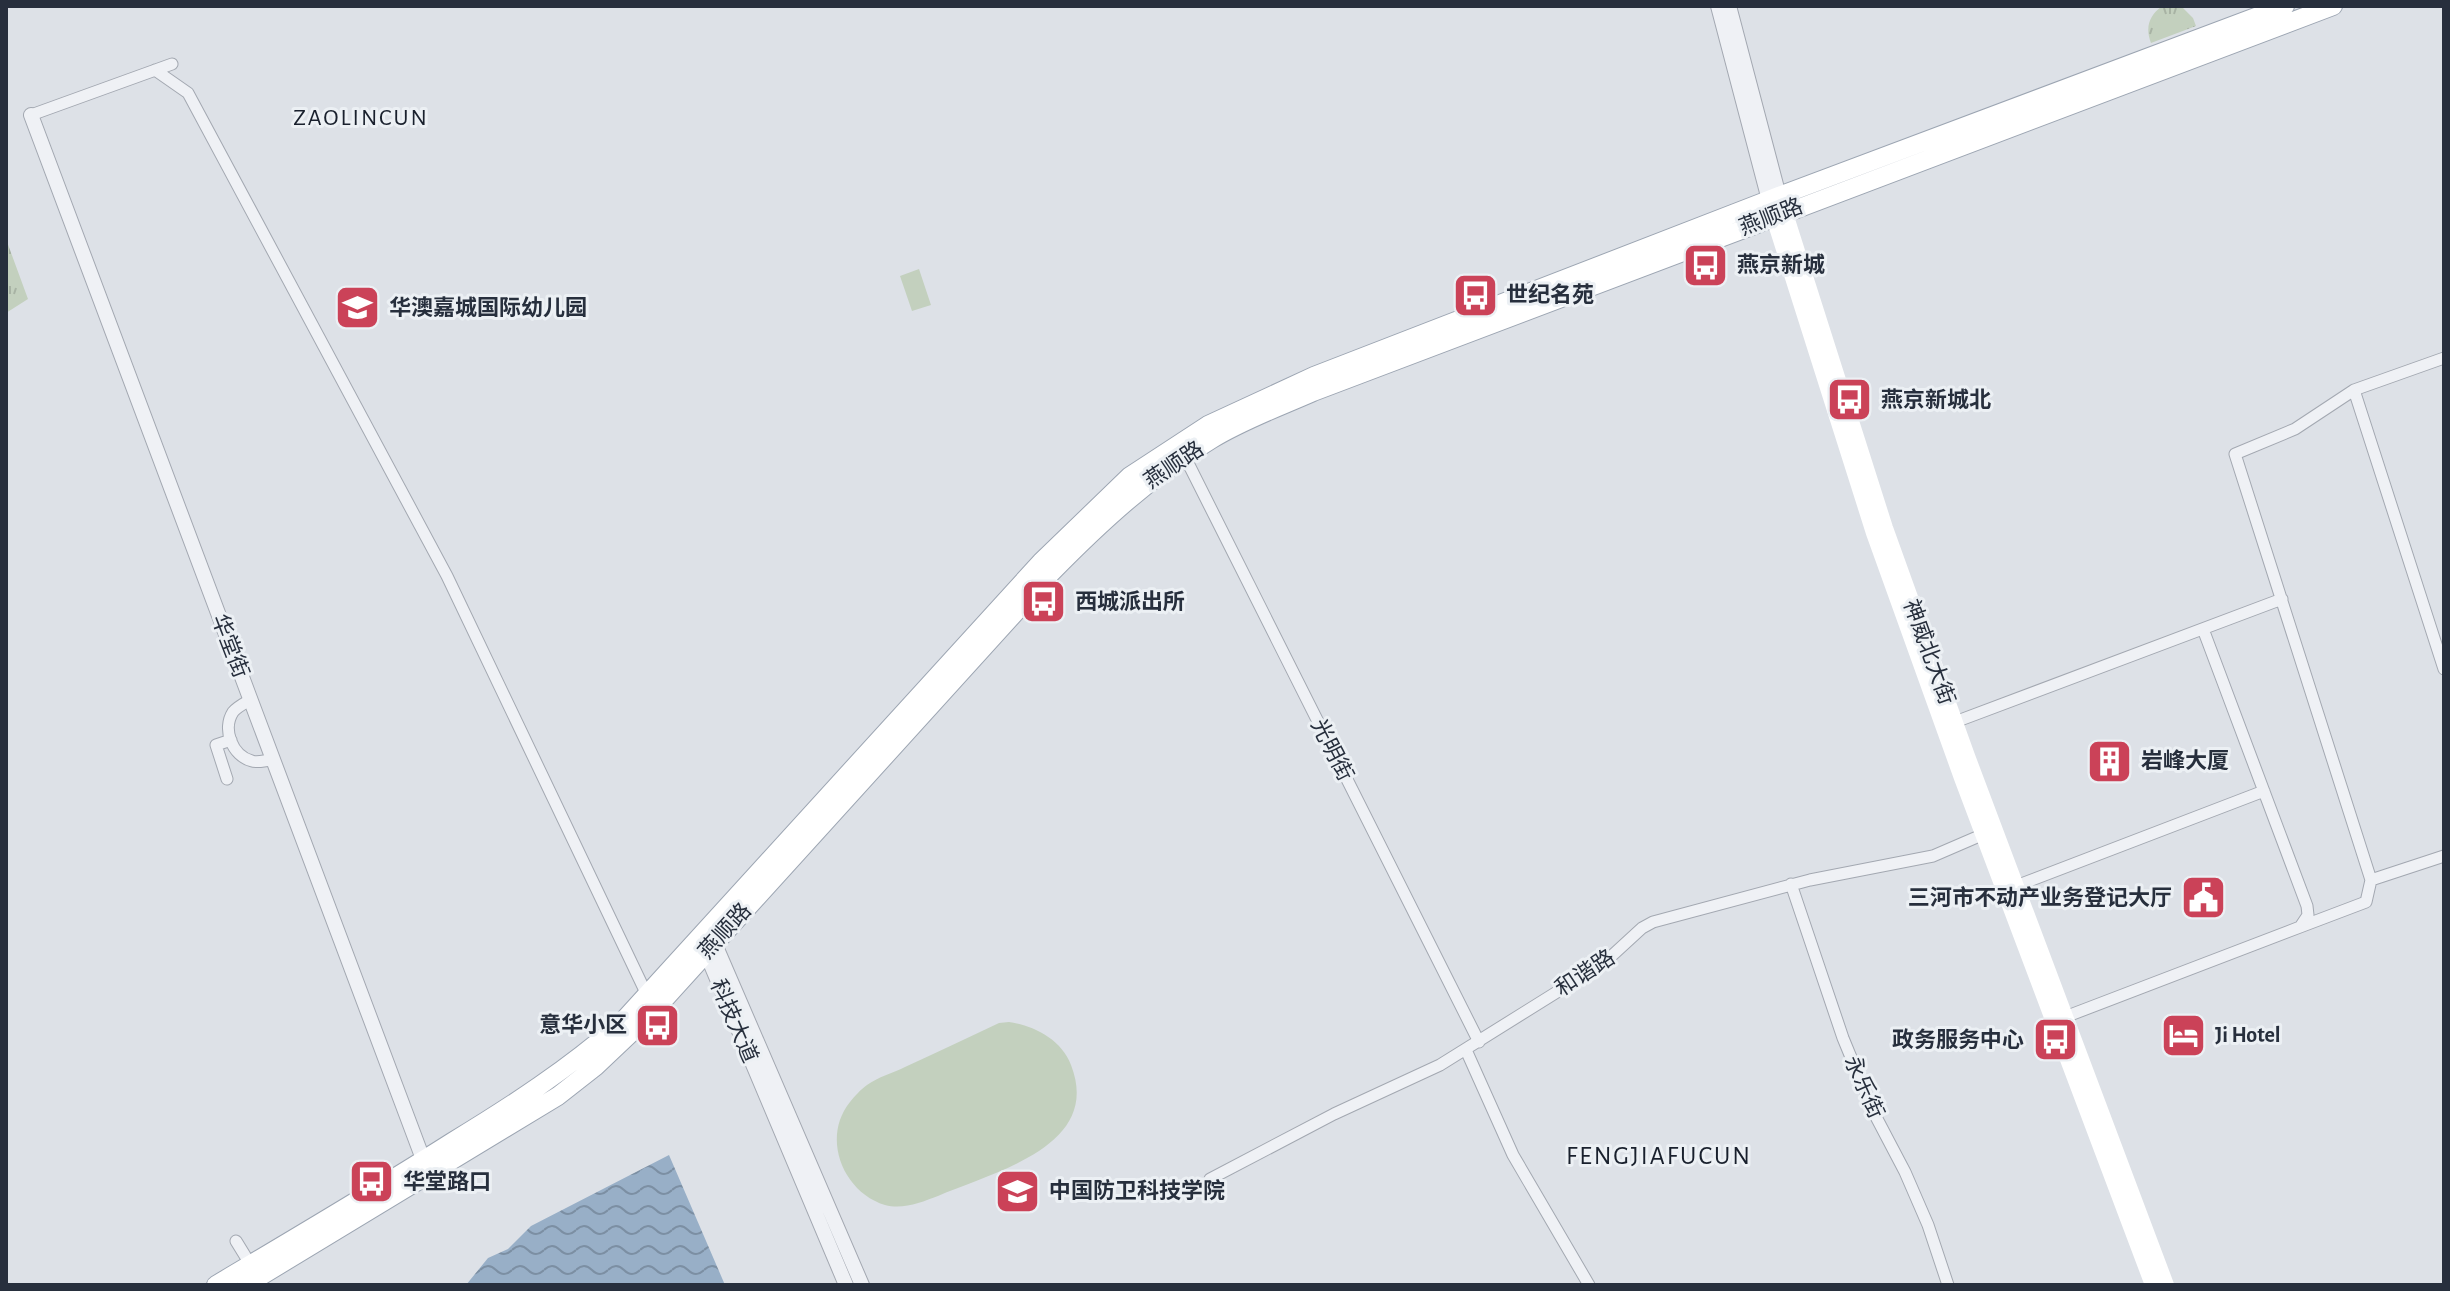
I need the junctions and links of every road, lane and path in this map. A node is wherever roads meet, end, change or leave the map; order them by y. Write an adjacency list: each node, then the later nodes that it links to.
1 (1718, 6): 8 (street, 神威北大街)
2 (1729, 6): 8 (street, 神威北大街)
3 (2285, 6): 8 (main road, 燕顺路)
4 (2333, 6): 8 (main road, 燕顺路)
5 (172, 64): 6 (street)
6 (155, 70): 7 (street); 28 (street)
7 (31, 115): 15 (street, 华堂街)
8 (1776, 206): 11 (main road, 燕顺路); 16 (main road, 神威北大街); 21 (main road, 神威北大街); 27 (main road, 燕顺路)
9 (2444, 358): 10 (street)
10 (2354, 390): 12 (street); 14 (street)
11 (1185, 457): 27 (main road, 燕顺路); 30 (street, 光明街)
12 (2282, 599): 13 (street); 23 (street)
13 (2203, 629): 16 (street); 20 (street)
14 (2444, 669)
15 (250, 700): 17 (street); 18 (street, 华堂街)
16 (1955, 722): 25 (main road, 神威北大街)
17 (231, 740): 18 (street); 19 (street)
18 (272, 760): 32 (street, 华堂街)
19 (227, 779)
20 (2264, 791): 25 (street); 26 (street)
21 (1984, 834): 24 (street, 和谐路); 41 (main road, 神威北大街)
22 (2444, 856): 23 (street)
23 (2371, 880): 26 (street)
24 (1791, 884): 30 (street, 和谐路); 40 (street, 永乐街)
25 (2016, 886): 29 (main road, 神威北大街)
26 (2300, 927): 29 (street)
27 (707, 944): 28 (main road, 燕顺路); 32 (main road, 燕顺路); 37 (street, 科技大道); 38 (street, 科技大道)
28 (647, 995): 32 (main road, 燕顺路)
29 (2065, 1017): 42 (main road, 神威北大街)
30 (1479, 1042): 31 (street, 和谐路)
31 (1466, 1050): 33 (street, 和谐路); 39 (street)
32 (426, 1168): 35 (main road, 燕顺路)
33 (1210, 1179)
34 (236, 1241): 35 (street)
35 (252, 1276): 36 (main road, 燕顺路)
36 (216, 1285)
37 (846, 1285)
38 (862, 1285)
39 (1589, 1285)
40 (1948, 1285)
41 (2153, 1285)
42 (2166, 1285)

